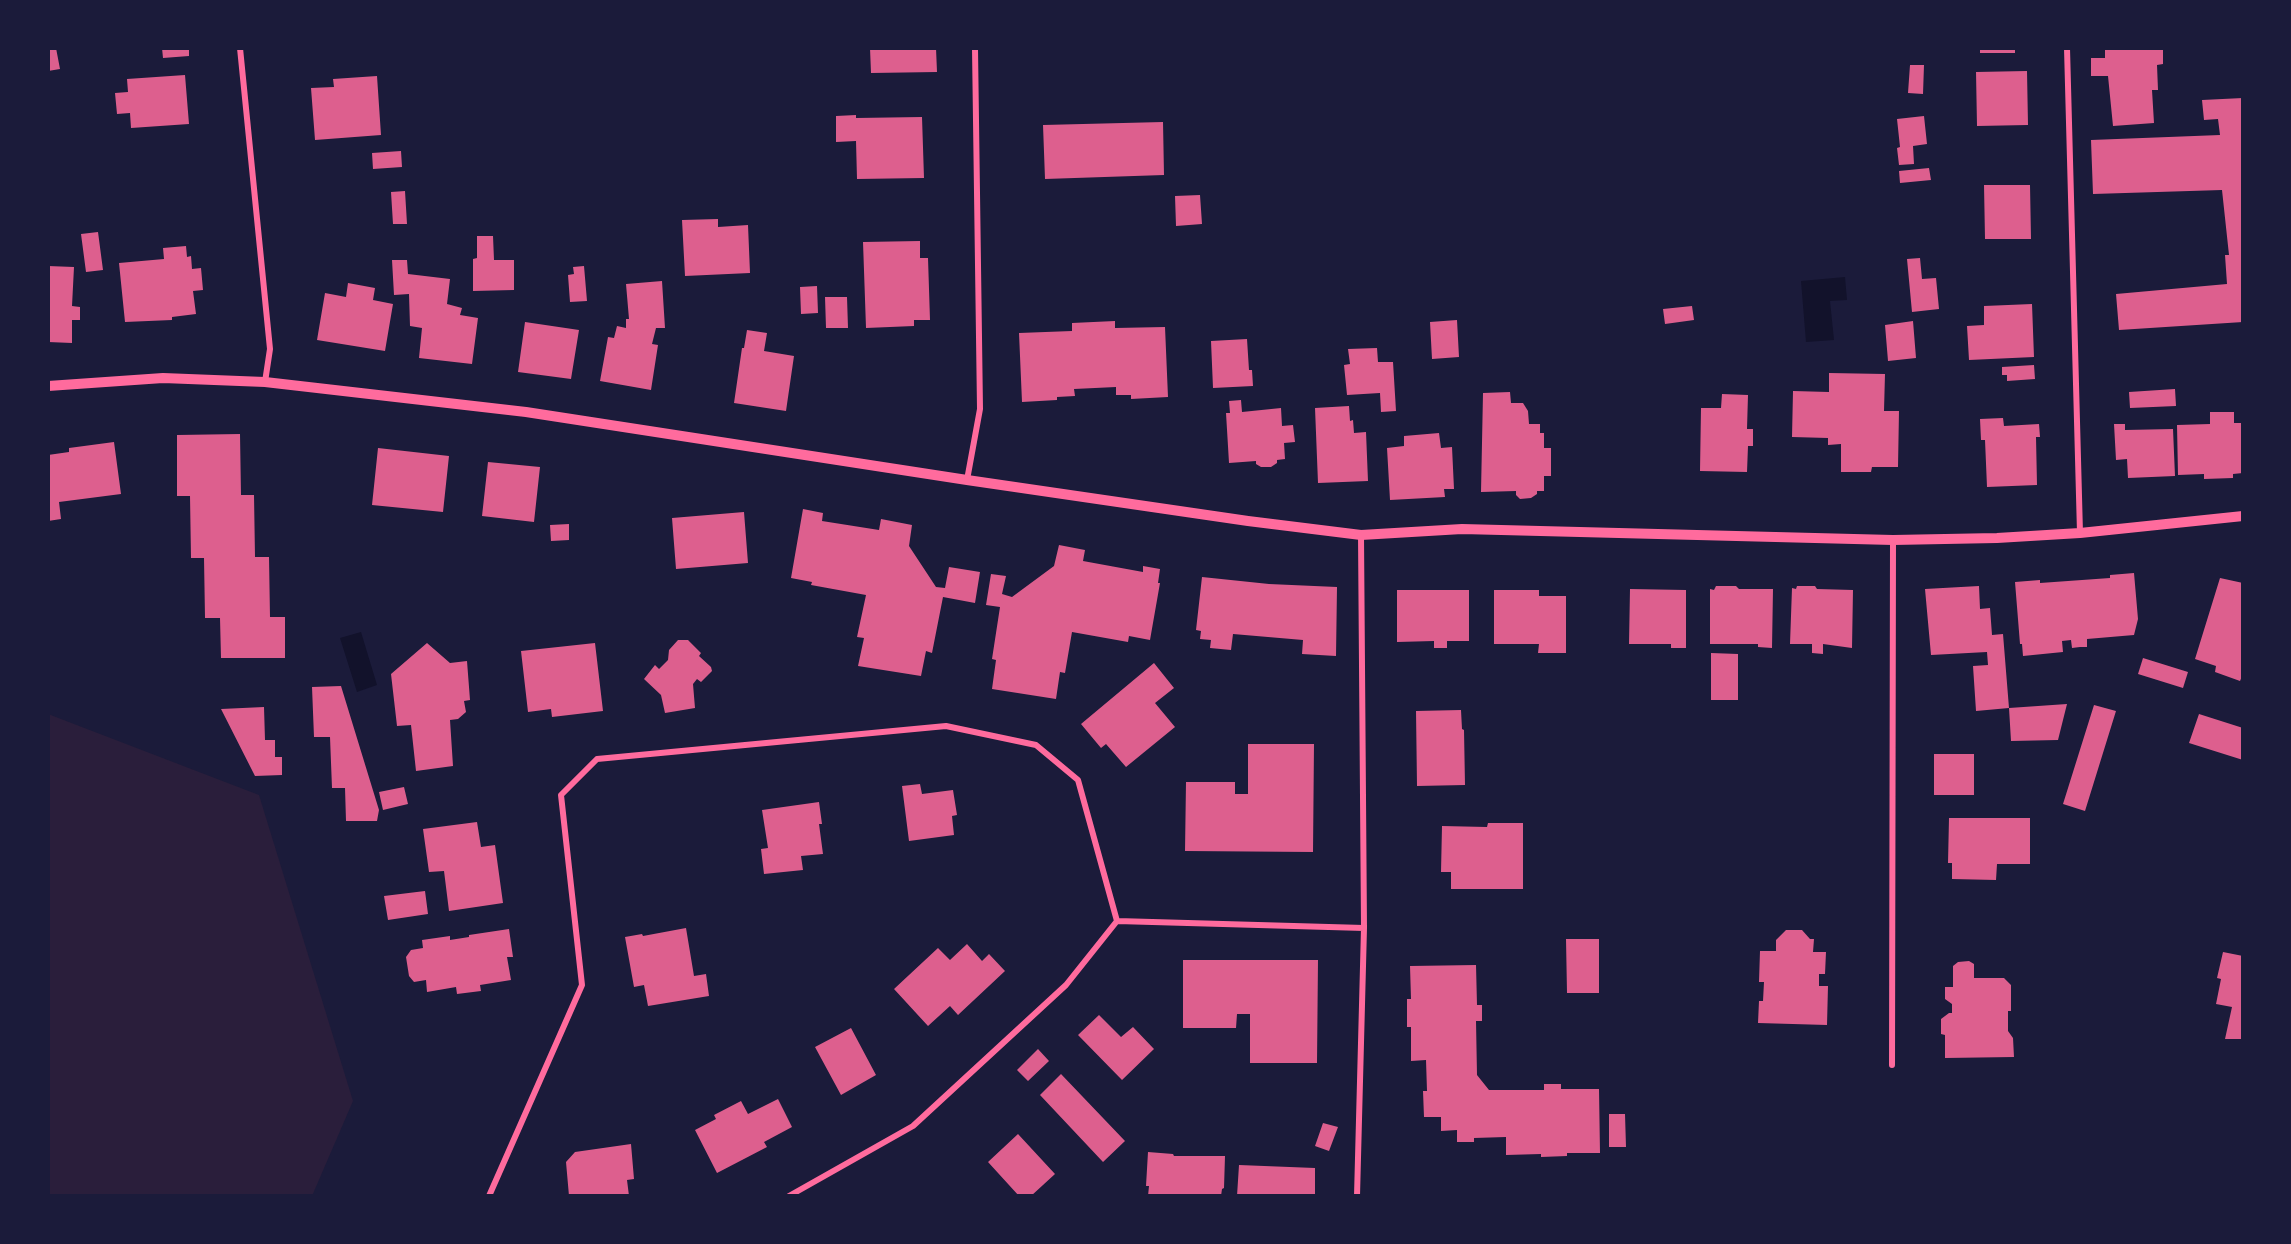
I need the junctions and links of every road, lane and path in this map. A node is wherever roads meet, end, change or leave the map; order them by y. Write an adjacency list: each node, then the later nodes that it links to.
1 (240, 48): 4 (street)
2 (975, 48): 6 (street)
3 (2067, 48): 8 (street)
4 (265, 382): 5 (street); 6 (street)
5 (48, 386)
6 (967, 480): 9 (street)
7 (2243, 516): 8 (street)
8 (2080, 533): 10 (street)
9 (1361, 534): 10 (street); 12 (street)
10 (1893, 540): 13 (street)
11 (1117, 921): 12 (street); 14 (street); 15 (street)
12 (1364, 928): 16 (street)
13 (1892, 1065)
14 (489, 1196)
15 (789, 1196)
16 (1357, 1196)

